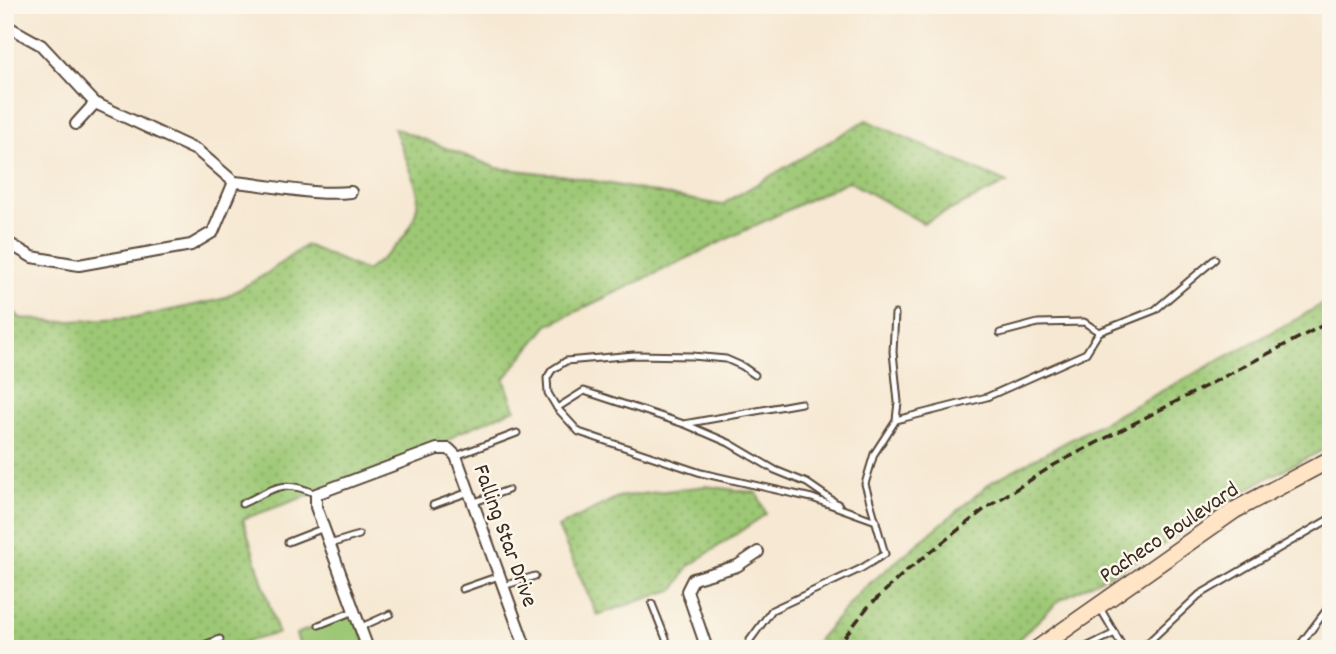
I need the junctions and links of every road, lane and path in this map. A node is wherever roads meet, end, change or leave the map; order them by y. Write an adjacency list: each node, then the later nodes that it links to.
1 (5, 25): 2 (street)
2 (95, 103): 3 (street); 4 (street)
3 (76, 124)
4 (234, 183): 5 (street); 6 (street)
5 (351, 192)
6 (5, 241)
7 (1216, 258): 9 (lane)
8 (895, 314): 14 (lane)
9 (1099, 332): 10 (lane); 14 (lane)
10 (1000, 333)
11 (755, 375): 13 (lane)
12 (801, 403): 15 (lane)
13 (557, 408): 15 (lane); 24 (lane)
14 (896, 420): 26 (lane)
15 (684, 424): 24 (lane)
16 (517, 433): 17 (lane)
17 (456, 456): 20 (street, Falling Star Drive); 21 (street, Falling Star Drive)
18 (1331, 460): 37 (main road, Pacheco Boulevard)
19 (508, 490): 21 (lane)
20 (316, 494): 22 (lane); 27 (street)
21 (470, 498): 23 (lane); 33 (street, Falling Star Drive)
22 (242, 504)
23 (433, 505)
24 (845, 510): 26 (lane)
25 (1331, 518): 53 (lane)
26 (876, 521): 49 (lane)
27 (324, 528): 29 (lane); 30 (street)
28 (359, 535): 30 (lane)
29 (288, 542)
30 (330, 544): 38 (street)
31 (758, 552): 48 (street)
32 (536, 576): 33 (lane)
33 (501, 581): 34 (lane); 46 (street, Falling Star Drive)
34 (462, 589)
35 (652, 604): 47 (lane)
36 (1331, 604): 54 (lane)
37 (1098, 606): 42 (lane); 50 (main road, Pacheco Boulevard)
38 (354, 611): 40 (lane); 41 (street)
39 (390, 614): 41 (lane)
40 (319, 625)
41 (360, 628): 45 (street)
42 (1115, 634): 51 (lane); 52 (lane)
43 (220, 639): 44 (lane)
44 (193, 649)
45 (368, 649)
46 (526, 649)
47 (670, 649)
48 (707, 649)
49 (747, 649)
50 (1037, 649)
51 (1082, 649)
52 (1125, 649)
53 (1141, 649)
54 (1297, 649)

